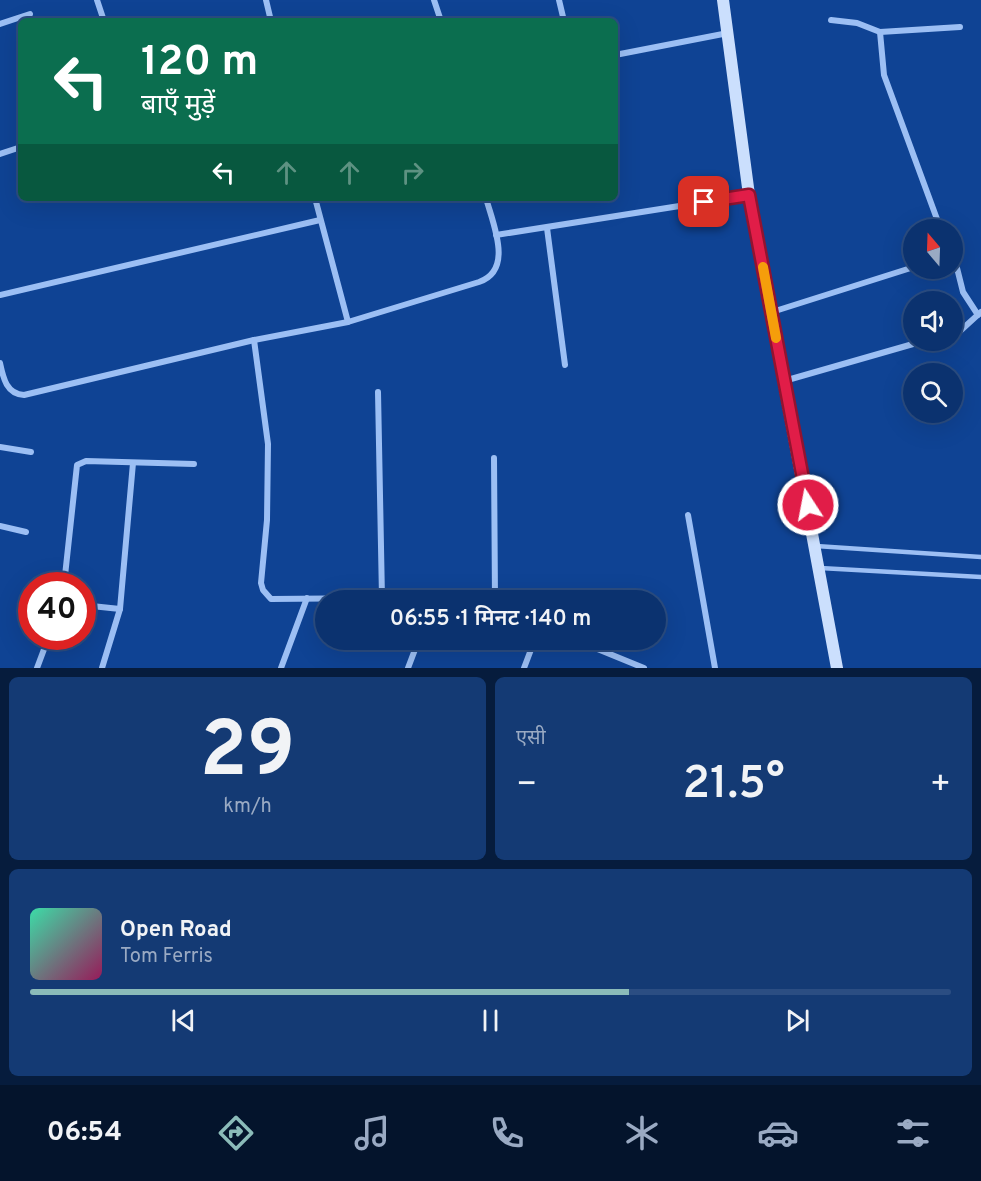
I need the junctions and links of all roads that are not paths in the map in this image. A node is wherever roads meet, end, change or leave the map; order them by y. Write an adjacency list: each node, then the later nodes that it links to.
1 (97, 0): 7 (street)
2 (266, 0): 8 (street)
3 (434, 0): 9 (street)
4 (559, 0): 10 (street)
5 (723, 0): 15 (street)
6 (30, 14): 12 (street)
7 (103, 18)
8 (270, 18)
9 (440, 18)
10 (563, 18)
11 (831, 20): 14 (street)
12 (0, 24)
13 (960, 27): 14 (street)
14 (880, 32): 22 (street)
15 (728, 33): 16 (street); 19 (street)
16 (618, 54)
17 (18, 148): 18 (street)
18 (0, 154)
19 (749, 195): 24 (street); 29 (street)
20 (316, 201): 23 (street)
21 (487, 201): 25 (street)
22 (937, 219)
23 (320, 220): 28 (street); 31 (street)
24 (547, 228): 25 (street); 36 (street)
25 (496, 236): 31 (street)
26 (903, 270): 29 (street)
27 (960, 279): 30 (street)
28 (0, 295)
29 (772, 312): 37 (street)
30 (979, 313): 32 (street)
31 (348, 322): 33 (street)
32 (963, 328)
33 (254, 340): 35 (street); 54 (street)
34 (903, 347): 37 (street)
35 (0, 363)
36 (565, 365)
37 (784, 381): 47 (street)
38 (378, 392): 52 (street)
39 (0, 447): 40 (street)
40 (31, 452)
41 (494, 458): 53 (street)
42 (133, 463): 43 (street); 50 (street); 57 (street)
43 (194, 464)
44 (688, 515): 69 (street)
45 (0, 526): 46 (street)
46 (26, 532)
47 (816, 546): 48 (lane); 49 (street)
48 (981, 557)
49 (820, 568): 51 (lane); 70 (street)
50 (65, 572)
51 (981, 577)
52 (382, 590)
53 (495, 590)
54 (307, 598): 55 (street); 65 (street)
55 (315, 598)
56 (96, 606): 57 (street)
57 (120, 609): 64 (street)
58 (44, 650): 63 (street)
59 (415, 650): 66 (street)
60 (531, 650): 67 (street)
61 (598, 650): 62 (street)
62 (636, 667): 68 (street)
63 (38, 668)
64 (102, 668)
65 (281, 668)
66 (408, 668)
67 (524, 668)
68 (644, 668)
69 (715, 668)
70 (837, 668)

